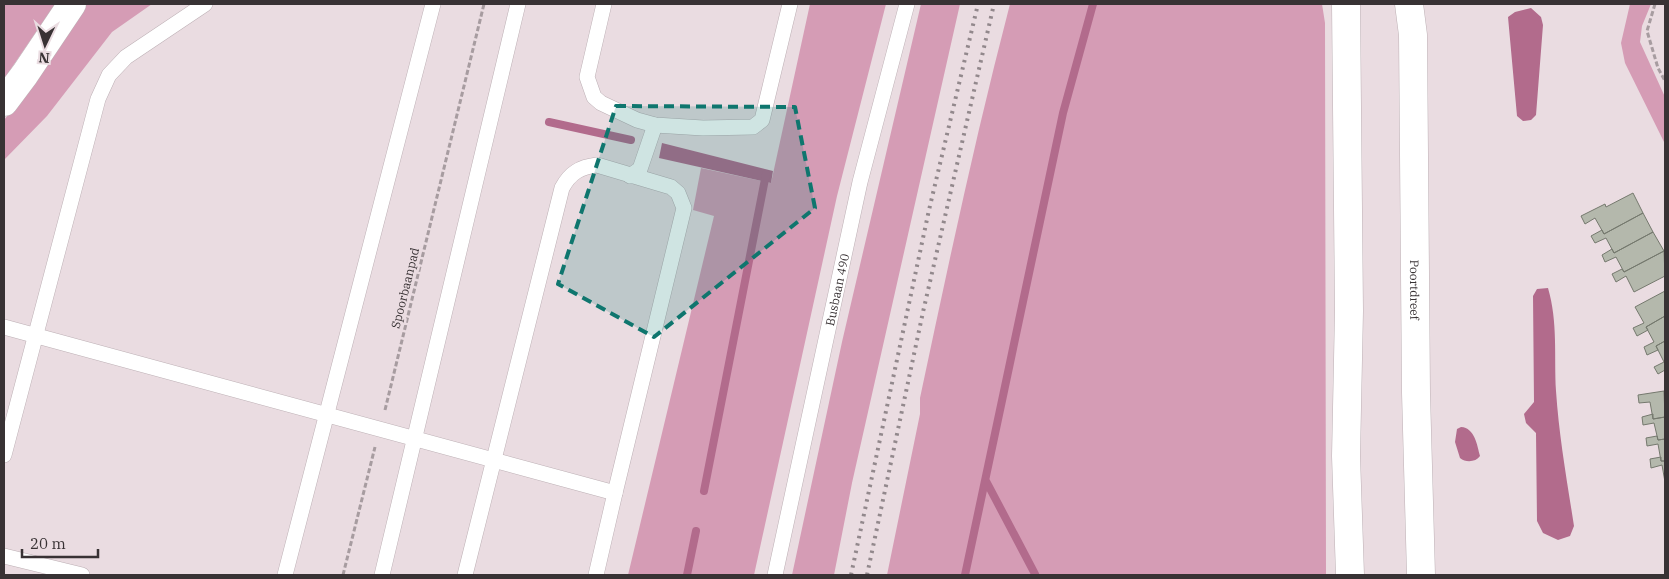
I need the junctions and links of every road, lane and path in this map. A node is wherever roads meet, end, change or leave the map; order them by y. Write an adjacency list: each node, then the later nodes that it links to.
1 (72, 4): 15 (main road)
2 (205, 4): 19 (lane)
3 (433, 4): 20 (lane)
4 (484, 4): 21 (path, Spoorbaanpad)
5 (518, 4): 22 (lane)
6 (604, 4): 16 (lane)
7 (790, 4): 16 (lane)
8 (906, 4): 33 (lane, Busbaan 490)
9 (1346, 4): 34 (main road)
10 (1409, 4): 13 (main road, Poortdreef)
11 (1426, 4): 13 (main road)
12 (1656, 4): 14 (path)
13 (1412, 35): 35 (main road, Poortdreef)
14 (1665, 82)
15 (4, 102)
16 (655, 125): 17 (lane)
17 (630, 176): 24 (lane); 25 (lane)
18 (4, 327): 19 (lane)
19 (35, 335): 20 (lane); 23 (lane)
20 (327, 414): 21 (lane); 28 (lane)
21 (380, 428): 22 (lane); 29 (path, Spoorbaanpad)
22 (415, 438): 24 (lane); 30 (lane)
23 (4, 455)
24 (494, 459): 25 (lane); 31 (lane)
25 (615, 492): 32 (lane)
26 (4, 556): 27 (lane)
27 (82, 575)
28 (285, 575)
29 (343, 575)
30 (382, 575)
31 (465, 575)
32 (596, 575)
33 (775, 575)
34 (1350, 575)
35 (1421, 575)

